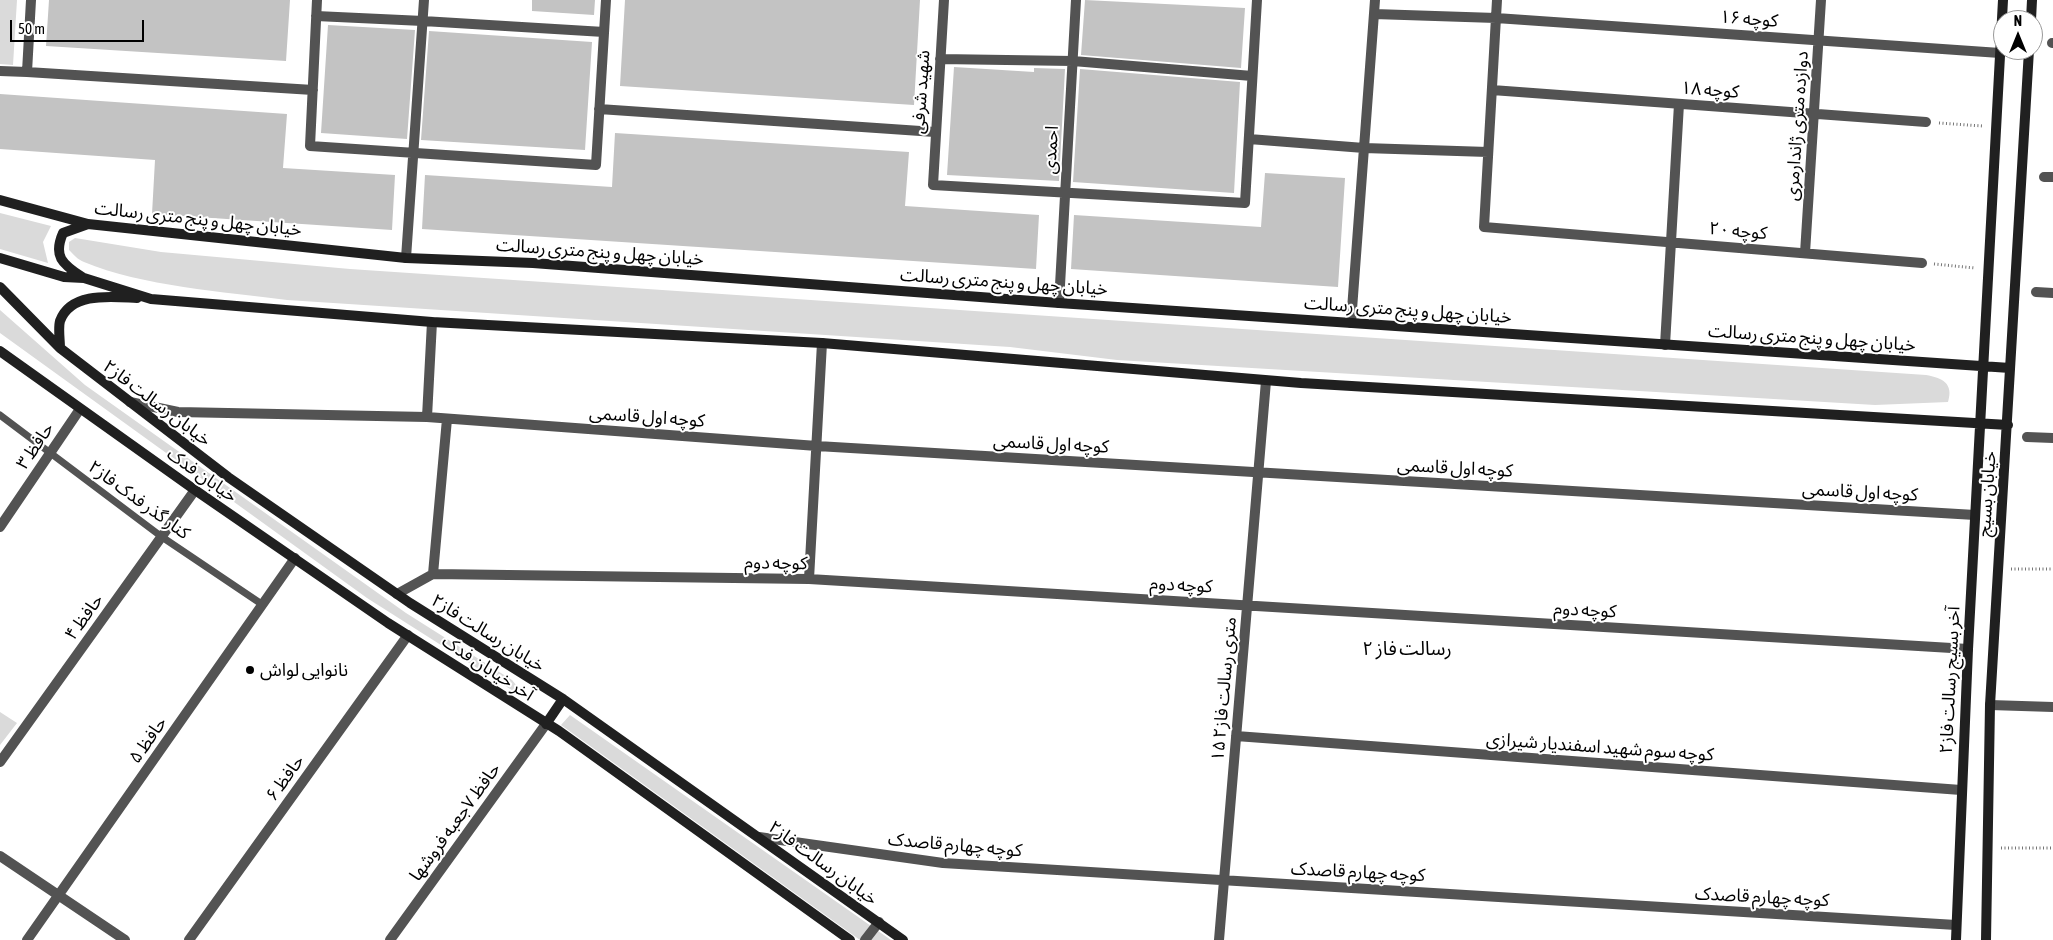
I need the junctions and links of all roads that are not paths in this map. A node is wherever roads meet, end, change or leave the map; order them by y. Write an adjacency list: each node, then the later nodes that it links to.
1 (31, 0): 23 (street)
2 (316, 0): 12 (street)
3 (424, 0): 14 (street)
4 (606, 0): 15 (street)
5 (944, 0): 18 (street, شهید شرفی)
6 (1076, 0): 21 (street, احمدی)
7 (1257, 0): 24 (street)
8 (1375, 0): 11 (street)
9 (1497, 0): 13 (street)
10 (1822, 0): 16 (street, دوازده متری ژاندارمری)
11 (1374, 14): 13 (street, ۱۶ کوچه); 33 (street)
12 (316, 16): 14 (street); 25 (street)
13 (1496, 18): 16 (street, ۱۶ کوچه); 26 (street)
14 (423, 21): 15 (street); 35 (street)
15 (604, 32): 28 (street)
16 (1819, 40): 17 (street, ۱۶ کوچه); 29 (street, دوازده متری ژاندارمری)
17 (1993, 52)
18 (940, 58): 21 (street); 31 (street, شهید شرفی)
19 (2000, 60): 56 (main road)
20 (2028, 60): 57 (main road, خیابان بسیج)
21 (1073, 61): 24 (street); 36 (street, احمدی)
22 (0, 71): 23 (street)
23 (27, 72): 25 (street)
24 (1252, 76): 32 (street)
25 (313, 90): 35 (street)
26 (1492, 90): 27 (street, ۱۸ کوچه); 34 (street)
27 (1679, 104): 29 (street, ۱۸ کوچه); 39 (street)
28 (599, 110): 31 (street); 35 (street)
29 (1814, 114): 30 (street, ۱۸ کوچه); 40 (street, دوازده متری ژاندارمری)
30 (1926, 122)
31 (935, 132): 36 (street, شهید شرفی)
32 (1249, 139): 33 (street); 36 (street)
33 (1364, 148): 34 (street); 51 (street)
34 (1488, 152): 39 (street, ۲۰ کوچه)
35 (415, 153): 42 (street)
36 (1065, 193): 49 (street, احمدی)
37 (0, 200): 38 (main road, خیابان چهل و پنج متری رسالت)
38 (88, 224): 42 (main road, خیابان چهل و پنج متری رسالت); 44 (main road)
39 (1670, 242): 40 (street, ۲۰ کوچه); 53 (street)
40 (1805, 253): 43 (street, ۲۰ کوچه)
41 (0, 258): 44 (main road)
42 (406, 258): 49 (main road, خیابان چهل و پنج متری رسالت)
43 (1922, 263)
44 (84, 278): 48 (main road)
45 (0, 287): 54 (main road, خیابان رسالت فاز۲)
46 (2036, 292): 47 (street)
47 (2053, 293)
48 (151, 299): 50 (main road); 54 (main road)
49 (1059, 302): 51 (main road, خیابان چهل و پنج متری رسالت)
50 (432, 322): 52 (main road); 62 (street)
51 (1351, 323): 53 (main road, خیابان چهل و پنج متری رسالت)
52 (822, 342): 58 (main road); 68 (street)
53 (1664, 345): 56 (main road, خیابان چهل و پنج متری رسالت)
54 (60, 348): 59 (main road, خیابان رسالت فاز۲)
55 (0, 351): 60 (main road, خیابان فدک)
56 (1983, 366): 57 (main road, خیابان چهل و پنج متری رسالت); 64 (main road)
57 (2010, 368): 65 (main road, خیابان بسیج)
58 (1266, 381): 64 (main road); 70 (street, ۱۵ متری رسالت فاز۲)
59 (127, 401): 62 (street, کوچه اول قاسمی); 78 (main road, خیابان رسالت فاز۲)
60 (80, 409): 69 (street, حافظ ۳); 71 (main road, خیابان فدک)
61 (0, 415): 69 (lane, کنار گذر فدک فاز۲)
62 (427, 417): 63 (street, کوچه اول قاسمی)
63 (447, 419): 68 (street, کوچه اول قاسمی); 76 (street)
64 (1980, 422): 65 (main road); 72 (main road, آخر بسیج رسالت فاز۲)
65 (2008, 424): 85 (main road, خیابان بسیج)
66 (2027, 437): 67 (street)
67 (2053, 438)
68 (817, 446): 70 (street, کوچه اول قاسمی); 77 (street)
69 (50, 454): 73 (street, حافظ ۳); 74 (lane, کنار گذر فدک فاز۲)
70 (1258, 472): 72 (street, کوچه اول قاسمی); 80 (street, ۱۵ متری رسالت فاز۲)
71 (195, 490): 74 (street, حافظ ۴); 75 (main road, خیابان فدک)
72 (1975, 515): 83 (main road, آخر بسیج رسالت فاز۲)
73 (0, 527)
74 (162, 536): 79 (lane, کنار گذر فدک فاز۲); 89 (street, حافظ ۴)
75 (296, 558): 79 (street, حافظ ۵); 81 (main road, خیابان فدک)
76 (433, 574): 77 (street, کوچه دوم); 78 (street, کوچه دوم)
77 (809, 579): 80 (street, کوچه دوم)
78 (397, 594): 84 (main road, خیابان رسالت فاز۲)
79 (263, 605): 94 (street, حافظ ۵)
80 (1248, 606): 83 (street, کوچه دوم); 88 (street, ۱۵ متری رسالت فاز۲)
81 (388, 623): 82 (main road, آخر خیابان فدک)
82 (408, 635): 87 (main road, آخر خیابان فدک); 99 (street, حافظ ۶)
83 (1968, 649): 90 (main road, آخر بسیج رسالت فاز۲)
84 (563, 699): 87 (main road); 91 (main road, خیابان رسالت فاز۲)
85 (1990, 705): 86 (street); 106 (main road, خیابان بسیج)
86 (2053, 707)
87 (546, 724): 100 (street, حافظ ۷جعبه فروشها); 101 (main road)
88 (1236, 736): 90 (street, کوچه سوم شهید اسفندیار شیرازی); 93 (street, ۱۵ متری رسالت فاز۲)
89 (0, 762)
90 (1961, 790): 96 (main road, آخر بسیج رسالت فاز۲)
91 (760, 837): 93 (street, کوچه چهارم قاصدک); 95 (main road, خیابان رسالت فاز۲)
92 (0, 856): 94 (street)
93 (1224, 880): 96 (street, کوچه چهارم قاصدک); 104 (street, ۱۵ متری رسالت فاز۲)
94 (58, 895): 97 (street, حافظ ۵); 98 (street)
95 (879, 922): 102 (street); 103 (main road, خیابان رسالت فاز۲)
96 (1956, 925): 105 (main road, آخر بسیج رسالت فاز۲)
97 (27, 940)
98 (125, 940)
99 (189, 940)
100 (390, 940)
101 (850, 940)
102 (865, 940)
103 (903, 940)
104 (1219, 940)
105 (1956, 940)
106 (1986, 940)

